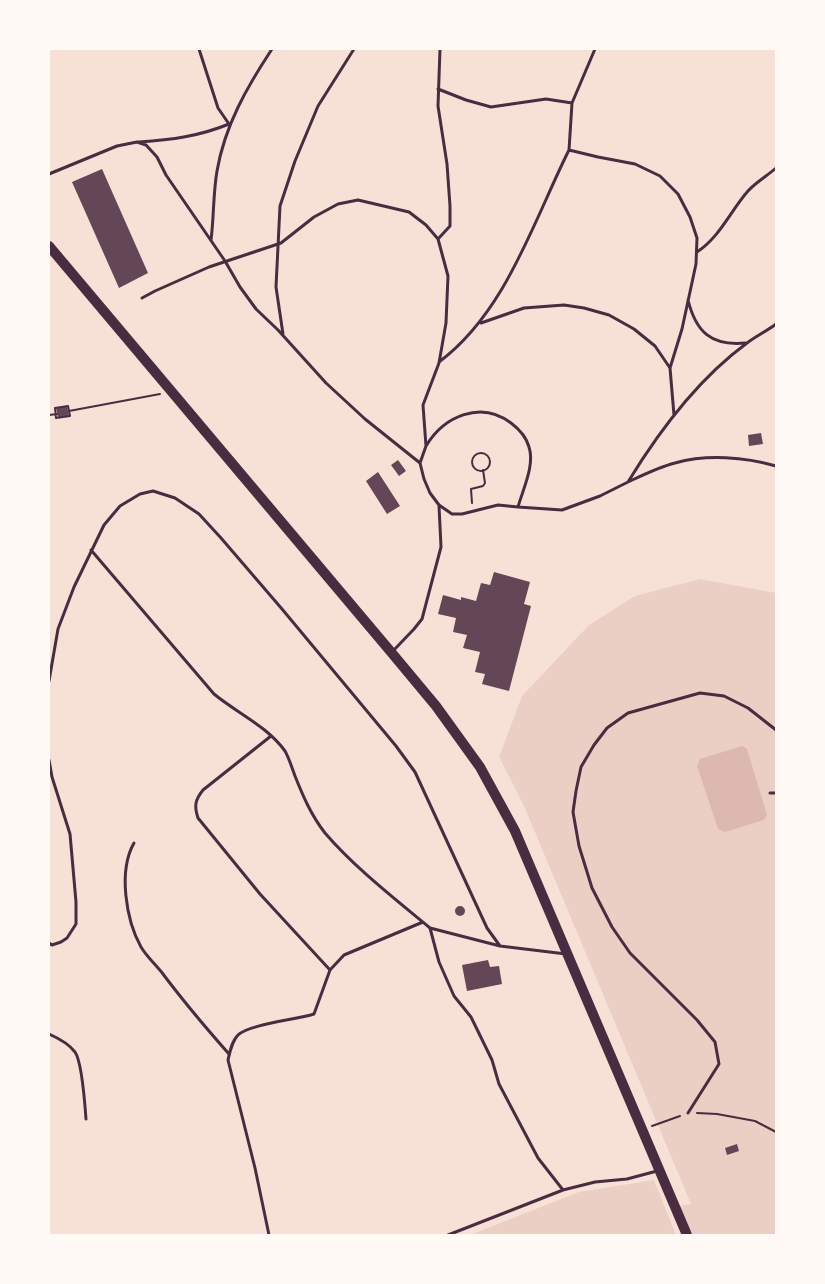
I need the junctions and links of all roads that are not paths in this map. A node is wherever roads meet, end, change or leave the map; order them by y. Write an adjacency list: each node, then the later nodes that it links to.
1 (199, 49): 8 (lane)
2 (272, 49): 8 (lane)
3 (354, 49): 15 (lane)
4 (440, 49): 6 (lane)
5 (595, 49): 7 (lane)
6 (438, 89): 7 (lane); 13 (lane)
7 (572, 103): 10 (lane)
8 (229, 124): 9 (lane); 14 (lane)
9 (137, 142): 12 (lane); 14 (lane)
10 (569, 150): 17 (lane); 21 (lane)
11 (776, 168): 17 (lane)
12 (49, 174)
13 (438, 239): 15 (lane); 25 (lane)
14 (211, 241): 18 (lane)
15 (278, 244): 18 (lane); 23 (lane)
16 (49, 246): 35 (main road)
17 (697, 252): 20 (lane)
18 (225, 261): 19 (lane); 23 (lane)
19 (142, 298)
20 (688, 299): 24 (lane); 26 (lane)
21 (480, 323): 25 (lane); 26 (lane)
22 (776, 324): 24 (lane)
23 (283, 335): 29 (lane)
24 (747, 343): 27 (lane)
25 (438, 363): 28 (lane)
26 (670, 368): 27 (lane)
27 (674, 415): 31 (lane)
28 (426, 446): 29 (lane); 33 (lane)
29 (420, 463): 32 (lane)
30 (776, 466): 31 (lane)
31 (628, 482): 33 (lane)
32 (439, 505): 33 (lane); 35 (lane)
33 (518, 507)
34 (91, 550): 36 (lane); 38 (lane); 46 (lane)
35 (392, 652): 47 (main road)
36 (49, 680)
37 (776, 730): 51 (lane)
38 (271, 736): 43 (lane); 48 (lane)
39 (49, 760): 45 (lane)
40 (770, 793): 41 (lane)
41 (776, 794)
42 (134, 843): 50 (lane)
43 (423, 922): 44 (lane); 48 (lane)
44 (430, 928): 46 (lane); 54 (lane)
45 (49, 943)
46 (500, 946): 47 (lane)
47 (566, 954): 53 (main road)
48 (330, 970): 50 (lane)
49 (49, 1034): 52 (lane)
50 (229, 1055): 55 (lane)
51 (688, 1112)
52 (86, 1118)
53 (659, 1171): 54 (lane); 57 (main road)
54 (563, 1190): 56 (lane)
55 (269, 1235)
56 (448, 1235)
57 (686, 1235)

